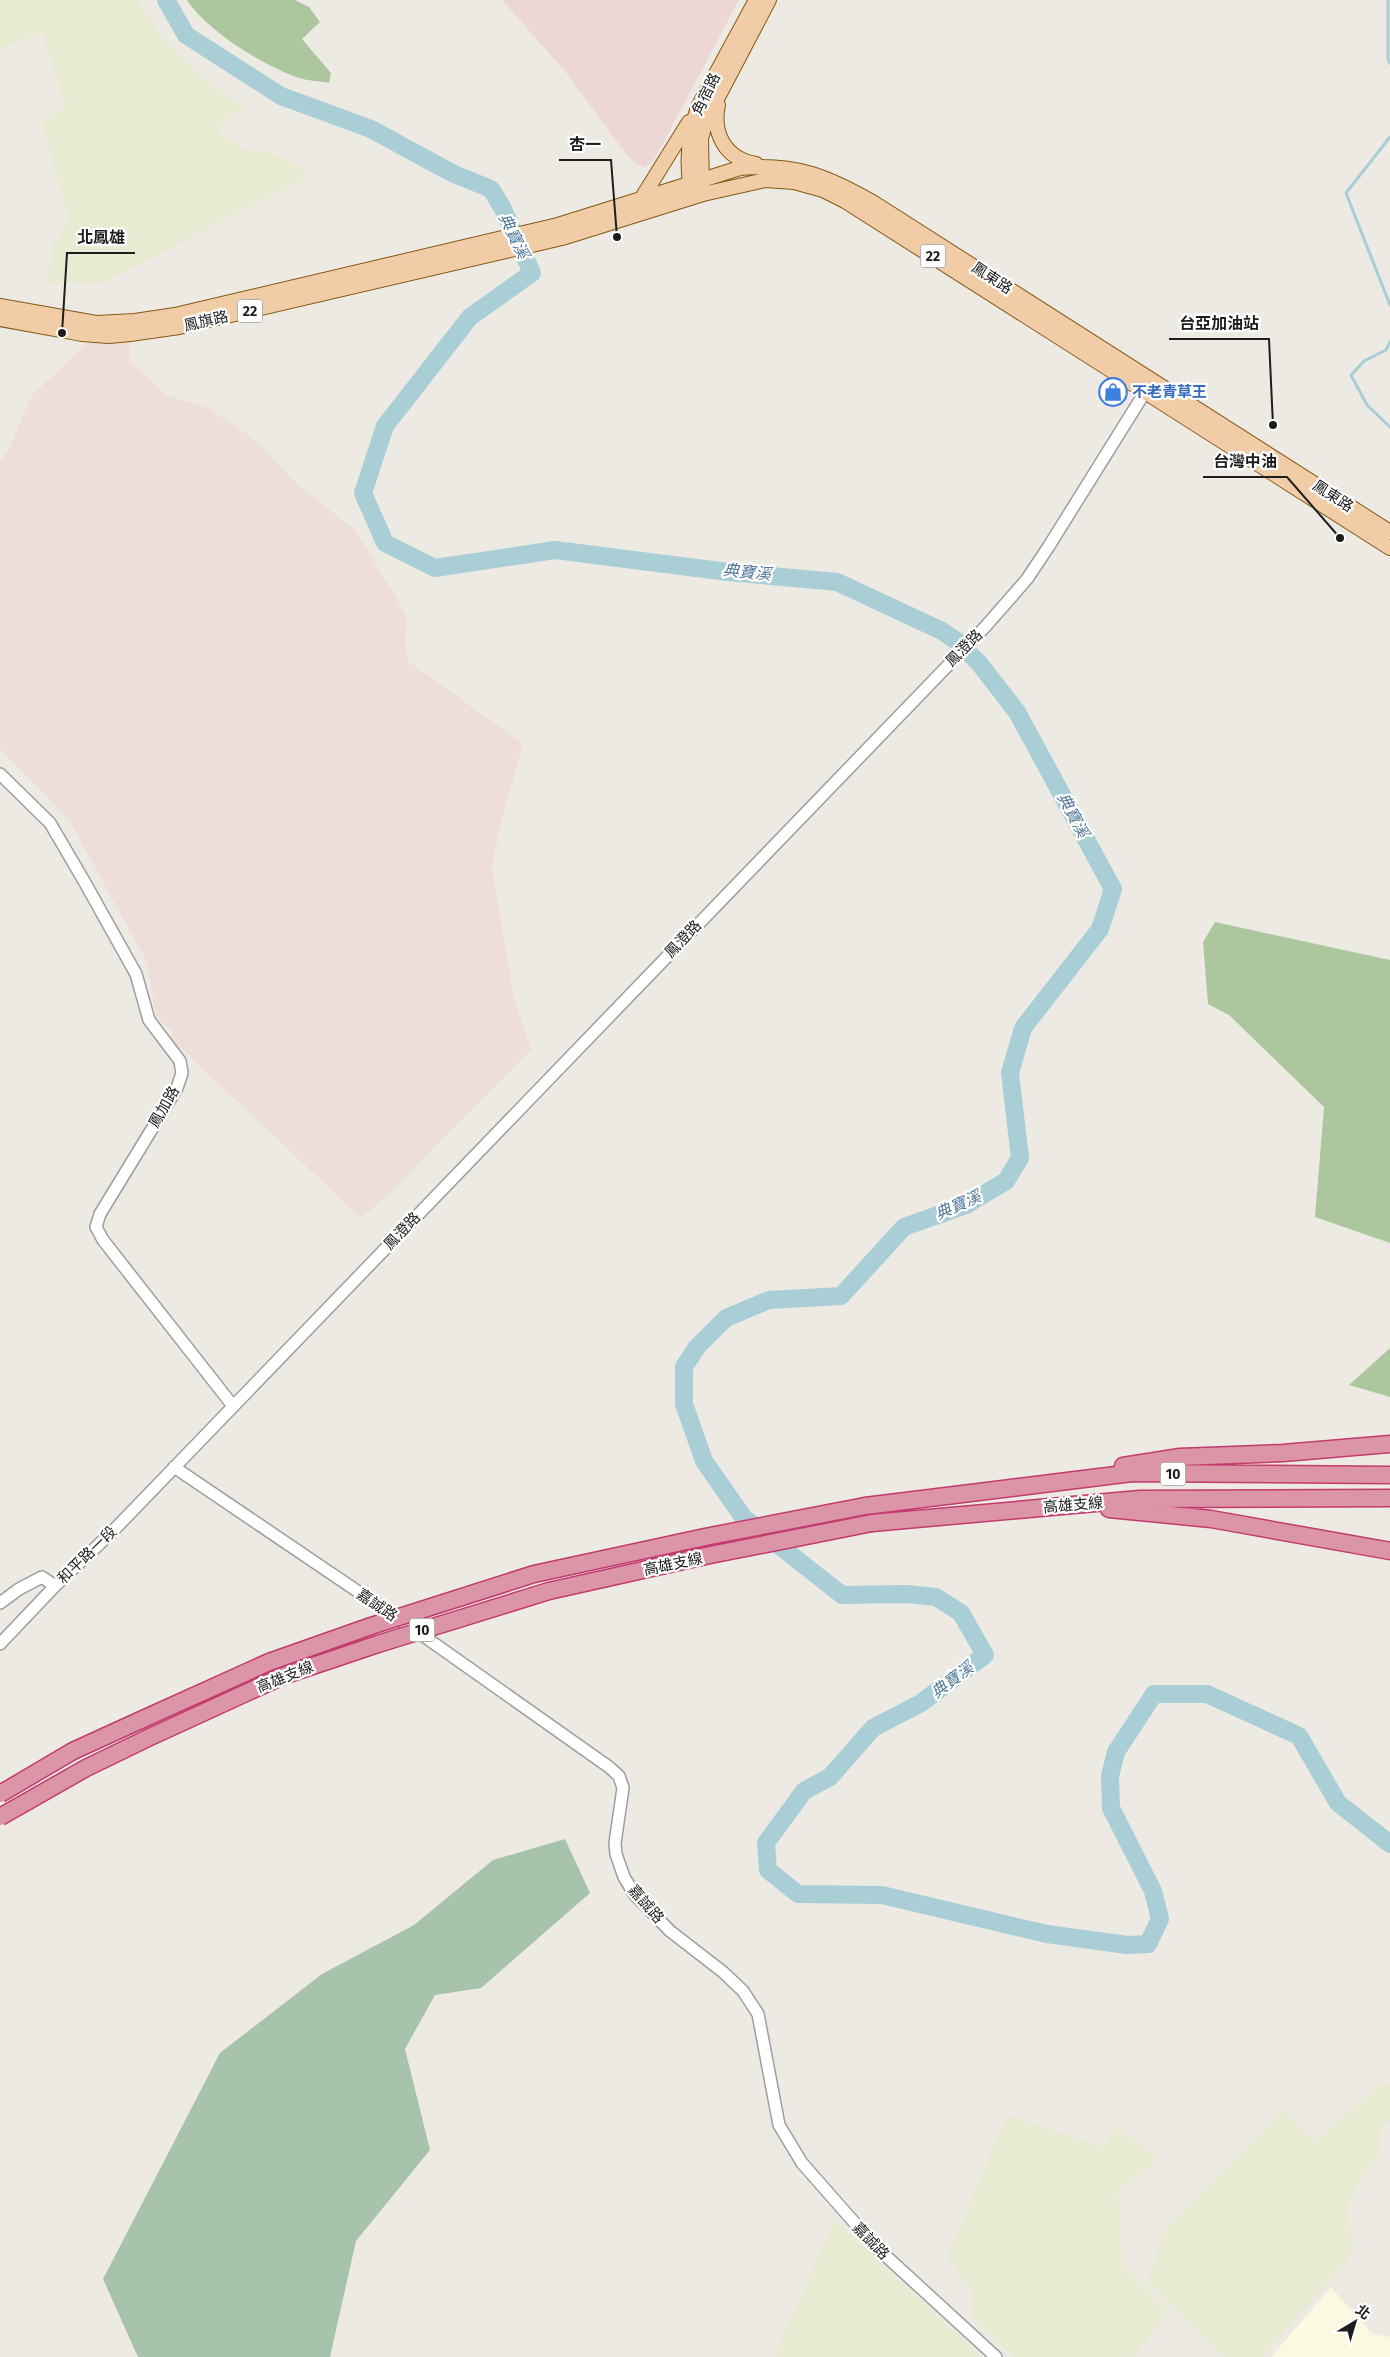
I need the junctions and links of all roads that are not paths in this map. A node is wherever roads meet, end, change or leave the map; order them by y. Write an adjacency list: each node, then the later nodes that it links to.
1 (756, 0): 4 (main road, 角宿路)
2 (770, 0): 3 (main road, 角宿路)
3 (722, 87): 5 (main road); 6 (main road, 角宿路)
4 (698, 106): 6 (main road, 角宿路); 7 (main road)
5 (766, 166): 6 (main road, 鳳東路 / 22); 12 (main road, 鳳東路 / 22)
6 (697, 188): 7 (main road, 鳳東路 / 22); 8 (main road, 鳳東路 / 22); 12 (main road, 鳳東路 / 22)
7 (640, 201): 8 (main road, 鳳東路 / 22)
8 (560, 232): 9 (main road, 22)
9 (494, 247): 10 (main road, 鳳旗路 / 22); 11 (main road, 鳳旗路 / 22)
10 (0, 306)
11 (0, 319)
12 (1148, 386): 13 (main road, 鳳東路 / 22); 15 (street, 鳳澄路)
13 (1389, 540)
14 (0, 774): 15 (street, 鳳加路)
15 (233, 1406): 17 (street, 鳳澄路)
16 (1390, 1444): 19 (highway)
17 (174, 1466): 25 (street, 和平路一段); 30 (street, 嘉誠路)
18 (1390, 1475): 19 (highway, 高雄支線 / 10)
19 (958, 1494): 28 (highway, 高雄支線 / 10, bridge)
20 (1390, 1498): 21 (highway, 高雄支線 / 10)
21 (1067, 1506): 22 (highway); 29 (highway, 高雄支線 / 10, bridge)
22 (1339, 1543): 23 (highway); 24 (highway)
23 (1390, 1551)
24 (1390, 1561)
25 (55, 1586): 26 (street); 27 (street, 和平路一段)
26 (0, 1603)
27 (0, 1644)
28 (0, 1794)
29 (0, 1817)
30 (996, 2357)

